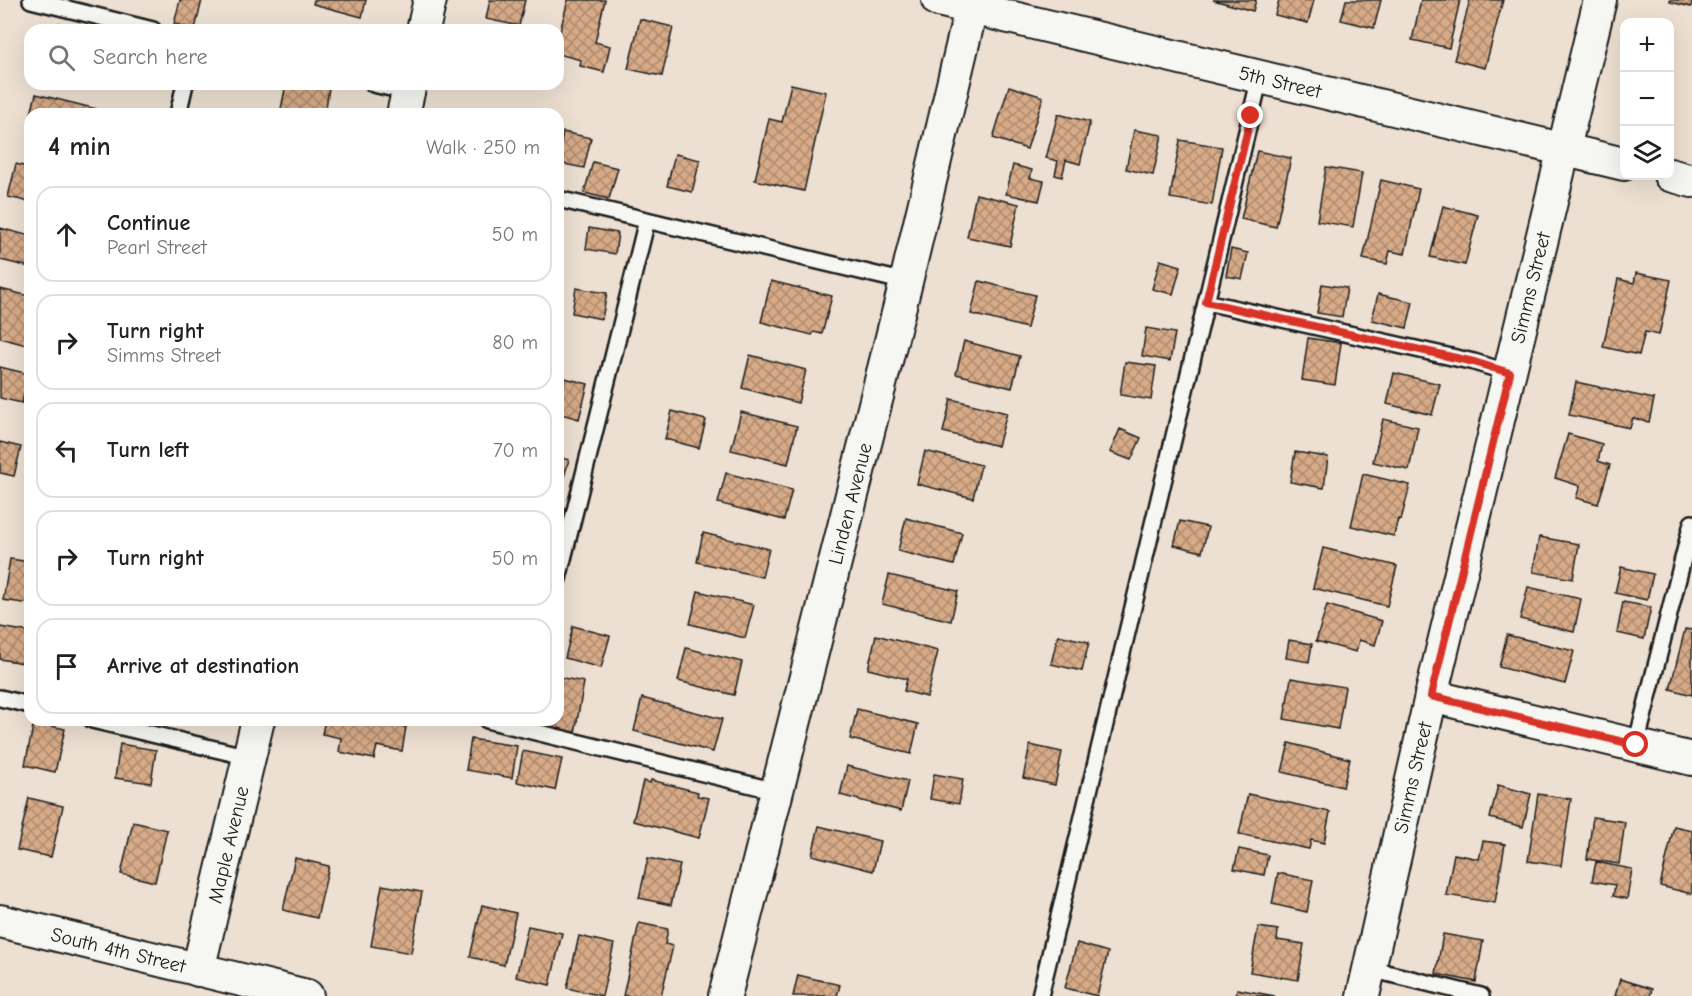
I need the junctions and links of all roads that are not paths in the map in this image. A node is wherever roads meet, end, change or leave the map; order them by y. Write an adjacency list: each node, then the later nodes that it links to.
1 (31, 0): 6 (lane)
2 (430, 0): 7 (street)
3 (938, 0): 5 (street, 5th Street)
4 (1600, 0): 13 (street, Simms Street)
5 (971, 9): 8 (street, 5th Street); 19 (street, Linden Avenue)
6 (129, 24)
7 (424, 24)
8 (1260, 77): 13 (street, 5th Street); 20 (lane)
9 (183, 90): 12 (lane)
10 (389, 90): 11 (lane)
11 (407, 97)
12 (179, 108)
13 (1565, 149): 14 (street, 5th Street); 21 (street, Simms Street)
14 (1620, 163)
15 (1674, 176): 16 (street)
16 (1692, 181)
17 (564, 200): 18 (lane)
18 (647, 220): 19 (lane); 23 (lane)
19 (906, 282): 33 (street, Linden Avenue)
20 (1206, 302): 21 (lane); 39 (lane)
21 (1510, 373): 24 (street, Simms Street)
22 (1692, 523): 30 (lane)
23 (564, 555)
24 (1431, 696): 30 (street); 36 (street, Simms Street)
25 (0, 698): 26 (lane)
26 (24, 704)
27 (117, 726): 31 (lane)
28 (257, 726): 31 (street, Maple Avenue)
29 (530, 726): 33 (lane)
30 (1636, 745): 32 (street)
31 (249, 757): 35 (street, Maple Avenue)
32 (1692, 759)
33 (776, 791): 38 (street, Linden Avenue)
34 (0, 921): 35 (street, South 4th Street)
35 (198, 970): 37 (street, South 4th Street)
36 (1367, 983): 40 (lane)
37 (307, 996)
38 (725, 996)
39 (1040, 996)
40 (1482, 996)

